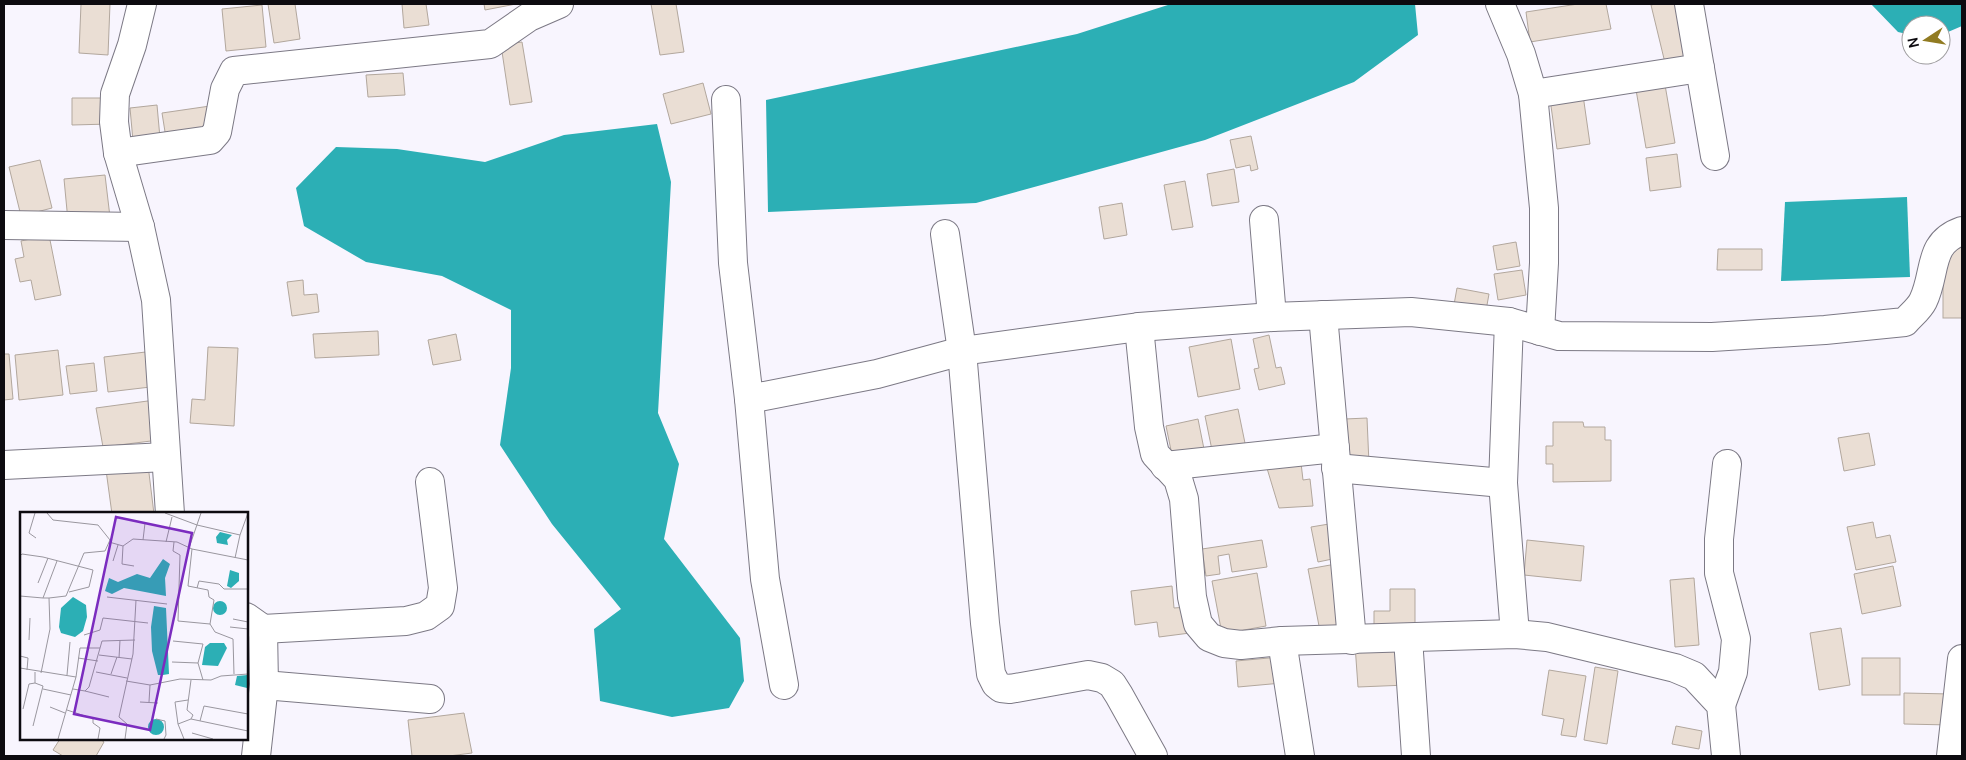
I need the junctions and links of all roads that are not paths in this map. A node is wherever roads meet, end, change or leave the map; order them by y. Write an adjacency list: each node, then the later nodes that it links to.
1 (142, 4): 9 (street)
2 (559, 4): 5 (street)
3 (1500, 4): 7 (street)
4 (1689, 4): 6 (street)
5 (528, 11): 9 (street)
6 (1700, 68): 7 (street); 10 (street)
7 (1533, 94): 20 (street)
8 (726, 100): 22 (street)
9 (118, 153): 13 (street)
10 (1715, 156)
11 (1264, 220): 17 (street)
12 (4, 225): 13 (street)
13 (140, 227): 23 (street)
14 (1962, 231): 20 (street)
15 (945, 234): 21 (street)
16 (1323, 315): 17 (street); 18 (street); 24 (street)
17 (1272, 317): 19 (street)
18 (1509, 322): 20 (street); 29 (street)
19 (1139, 327): 21 (street); 27 (street)
20 (1540, 331)
21 (962, 351): 22 (street); 42 (street)
22 (750, 398): 38 (street)
23 (166, 457): 26 (street); 30 (street)
24 (1336, 458): 27 (street); 29 (street); 34 (street)
25 (1727, 464): 40 (street)
26 (4, 465)
27 (1165, 466): 35 (street)
28 (430, 482): 31 (street)
29 (1503, 483): 32 (street)
30 (170, 512)
31 (255, 623): 37 (street)
32 (1514, 634): 33 (street); 40 (street)
33 (1408, 638): 34 (street); 44 (street)
34 (1352, 640): 35 (street)
35 (1282, 641): 43 (street)
36 (1962, 659): 46 (street)
37 (264, 685): 39 (street); 41 (street)
38 (784, 685)
39 (430, 698)
40 (1721, 705): 45 (street)
41 (256, 756)
42 (1153, 756)
43 (1300, 756)
44 (1416, 756)
45 (1726, 756)
46 (1951, 756)

